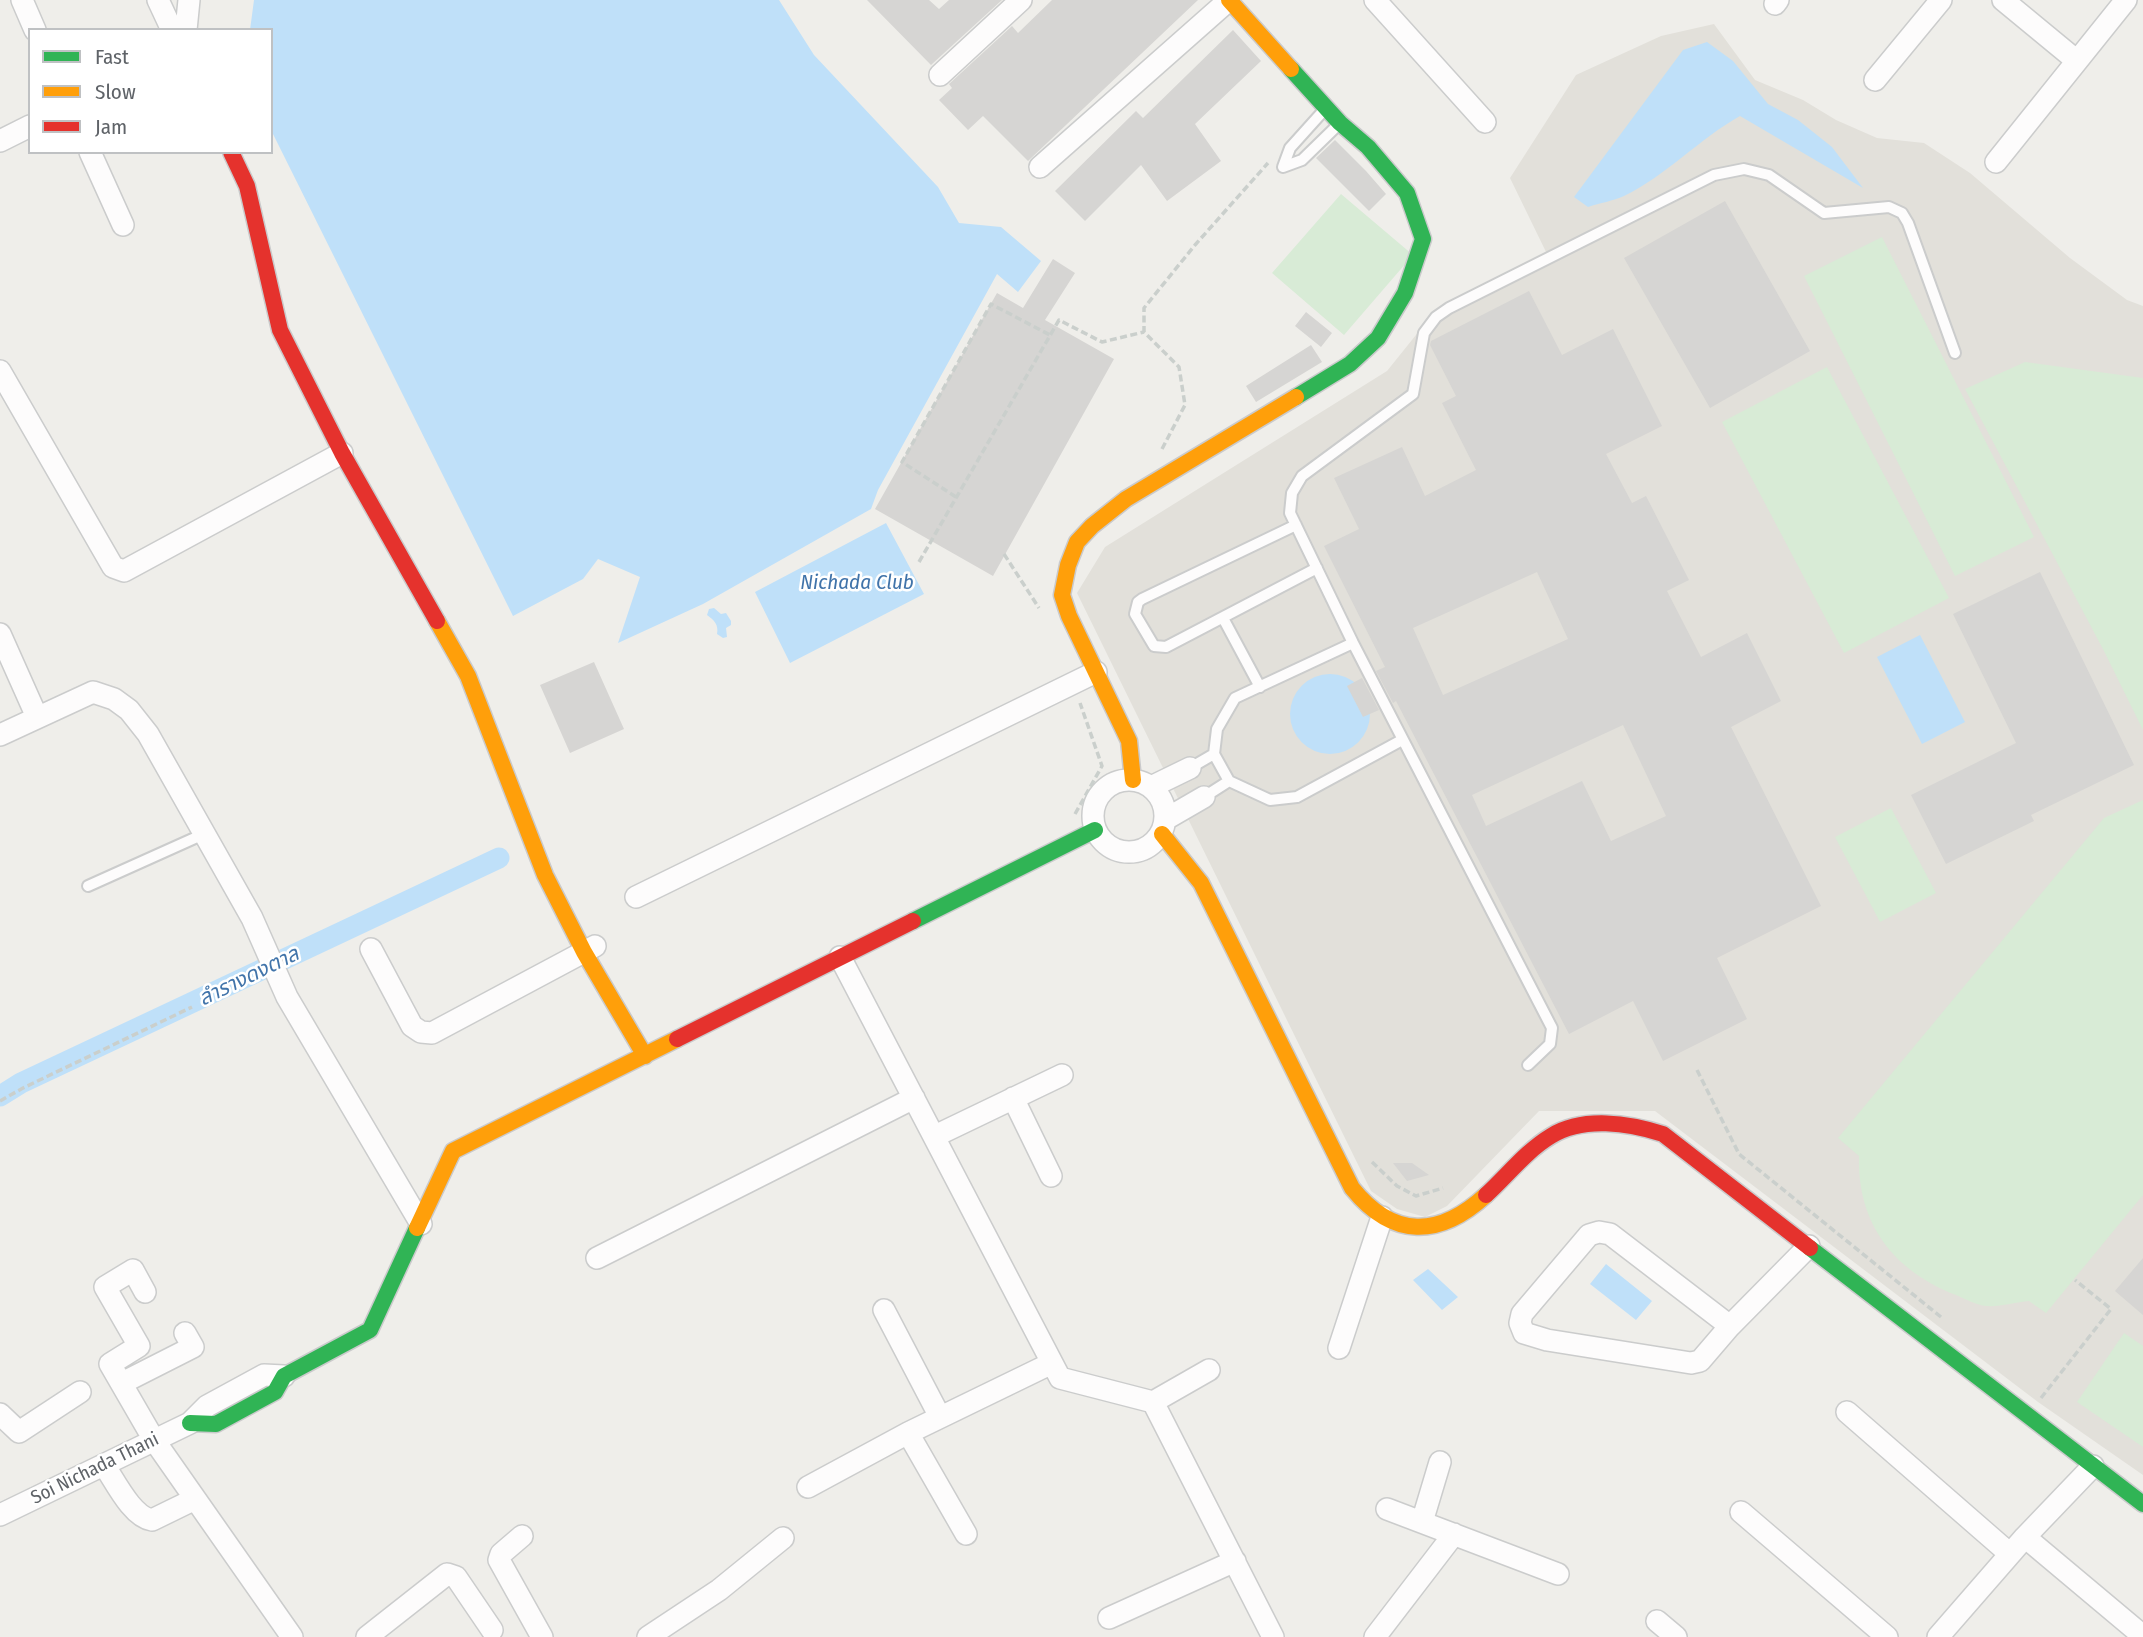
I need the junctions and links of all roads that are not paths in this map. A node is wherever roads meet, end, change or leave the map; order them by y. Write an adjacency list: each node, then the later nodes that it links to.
1 (22, 0): 10 (street)
2 (158, 0): 11 (street)
3 (189, 0): 12 (street)
4 (1021, 0): 14 (street)
5 (1375, 0): 17 (street)
6 (1941, 0): 15 (street)
7 (2003, 0): 13 (street)
8 (2126, 0): 13 (street)
9 (1233, 1): 16 (street); 24 (street)
10 (34, 28)
11 (171, 28)
12 (186, 28)
13 (2077, 61): 23 (street)
14 (940, 75)
15 (1875, 80)
16 (1326, 108): 18 (street); 18 (lane)
17 (1485, 122)
18 (1340, 123): 34 (street)
19 (28, 127): 20 (street)
20 (0, 141)
21 (91, 154): 25 (street)
22 (232, 154): 28 (street)
23 (1996, 162)
24 (1040, 167)
25 (123, 225)
26 (1955, 353): 29 (lane)
27 (0, 371): 28 (street)
28 (342, 453): 50 (street)
29 (1296, 525): 30 (lane); 31 (lane)
30 (1317, 568): 31 (lane); 33 (lane)
31 (1223, 618): 35 (lane)
32 (0, 634): 36 (street)
33 (1353, 643): 35 (lane); 38 (lane)
34 (1096, 672): 42 (street); 48 (street)
35 (1260, 687): 39 (lane)
36 (37, 717): 37 (street); 46 (street)
37 (0, 735)
38 (1402, 740): 41 (lane); 53 (lane)
39 (1214, 754): 40 (lane); 41 (lane)
40 (1190, 768): 42 (street)
41 (1229, 781): 43 (lane)
42 (1142, 783): 44 (street); 45 (street)
43 (1204, 797): 44 (street)
44 (1164, 826): 45 (street); 59 (street)
45 (1095, 830): 51 (street)
46 (206, 833): 47 (lane); 60 (street)
47 (88, 886)
48 (636, 897)
49 (371, 949): 50 (street)
50 (590, 949): 52 (street)
51 (840, 957): 52 (street); 55 (street)
52 (645, 1056): 60 (street)
53 (1528, 1065)
54 (1062, 1075): 56 (street)
55 (914, 1098): 57 (street); 62 (street)
56 (1013, 1098): 57 (street); 58 (street)
57 (935, 1136): 68 (street)
58 (1051, 1176)
59 (1382, 1217): 61 (street); 67 (street)
60 (421, 1224): 70 (street)
61 (1809, 1246): 65 (street); 81 (street)
62 (597, 1258)
63 (145, 1292): 71 (street)
64 (884, 1310): 76 (street)
65 (1730, 1326): 65 (street)
66 (185, 1333): 71 (street)
67 (1339, 1348)
68 (1052, 1363): 73 (street); 76 (street)
69 (1209, 1370): 73 (street)
70 (284, 1376): 78 (street, Soi Nichada Thani)
71 (121, 1383): 78 (street)
72 (80, 1392): 75 (street)
73 (1153, 1402): 95 (street)
74 (1847, 1412): 94 (street)
75 (0, 1415)
76 (940, 1417): 77 (street)
77 (908, 1433): 82 (street); 89 (street)
78 (154, 1440): 80 (street, Soi Nichada Thani); 83 (street)
79 (1440, 1462): 88 (street)
80 (104, 1465): 83 (street); 87 (street, Soi Nichada Thani)
81 (2093, 1466): 84 (street); 92 (street)
82 (808, 1487)
83 (195, 1499): 101 (street)
84 (2143, 1504)
85 (1387, 1508): 88 (street)
86 (1741, 1512): 108 (street)
87 (0, 1515)
88 (1422, 1522): 90 (street)
89 (966, 1534)
90 (1454, 1534): 96 (street); 106 (street)
91 (522, 1536): 103 (street)
92 (2025, 1537): 94 (street); 100 (street)
93 (783, 1538): 104 (street)
94 (2010, 1554): 109 (street)
95 (1235, 1562): 97 (street); 105 (street)
96 (1558, 1574)
97 (1109, 1618)
98 (1657, 1620): 107 (street)
99 (492, 1630): 102 (street)
100 (2143, 1636)
101 (292, 1637)
102 (367, 1637)
103 (542, 1637)
104 (648, 1637)
105 (1273, 1637)
106 (1375, 1637)
107 (1676, 1637)
108 (1887, 1637)
109 (1938, 1637)

